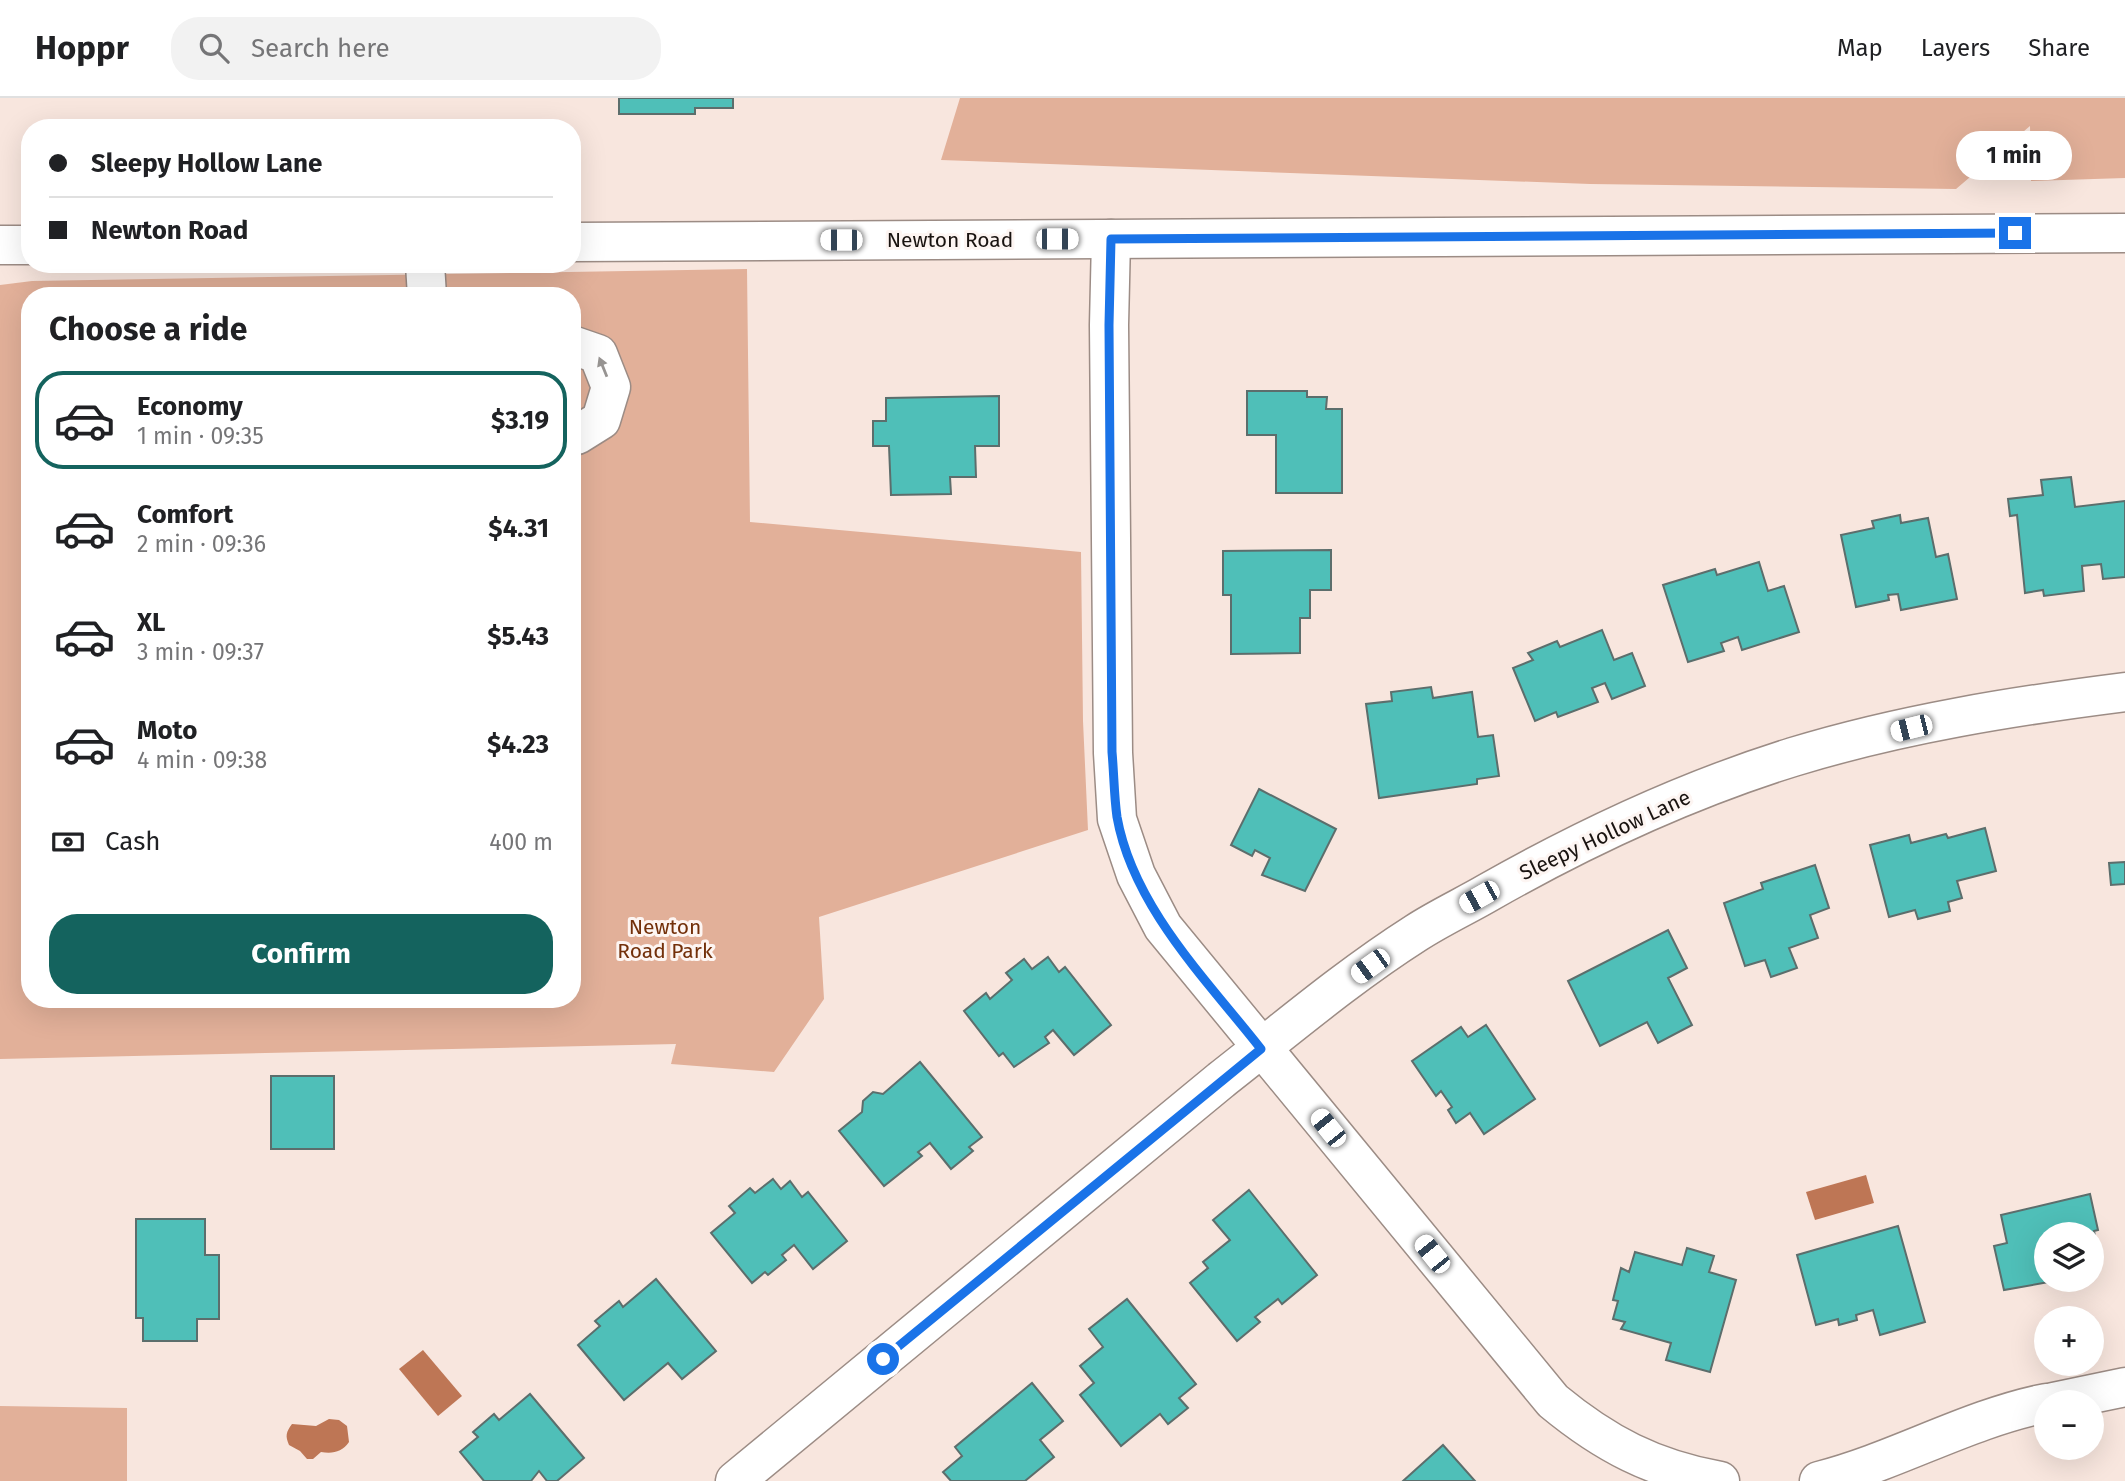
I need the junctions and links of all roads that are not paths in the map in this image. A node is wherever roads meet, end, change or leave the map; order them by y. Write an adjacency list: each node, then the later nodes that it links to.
1 (2125, 233): 2 (street, Newton Road)
2 (1111, 239): 3 (street, Newton Road); 9 (street)
3 (581, 242)
4 (0, 245): 5 (street)
5 (21, 245)
6 (581, 348): 7 (street, one-way to 6)
7 (581, 432)
8 (2125, 692): 9 (street, Sleepy Hollow Lane)
9 (1261, 1049): 13 (street); 14 (street, Sleepy Hollow Lane)
10 (2125, 1387): 11 (street)
11 (2104, 1391)
12 (2034, 1407): 16 (street)
13 (1645, 1472): 15 (street)
14 (735, 1481)
15 (1720, 1481)
16 (1819, 1481)

